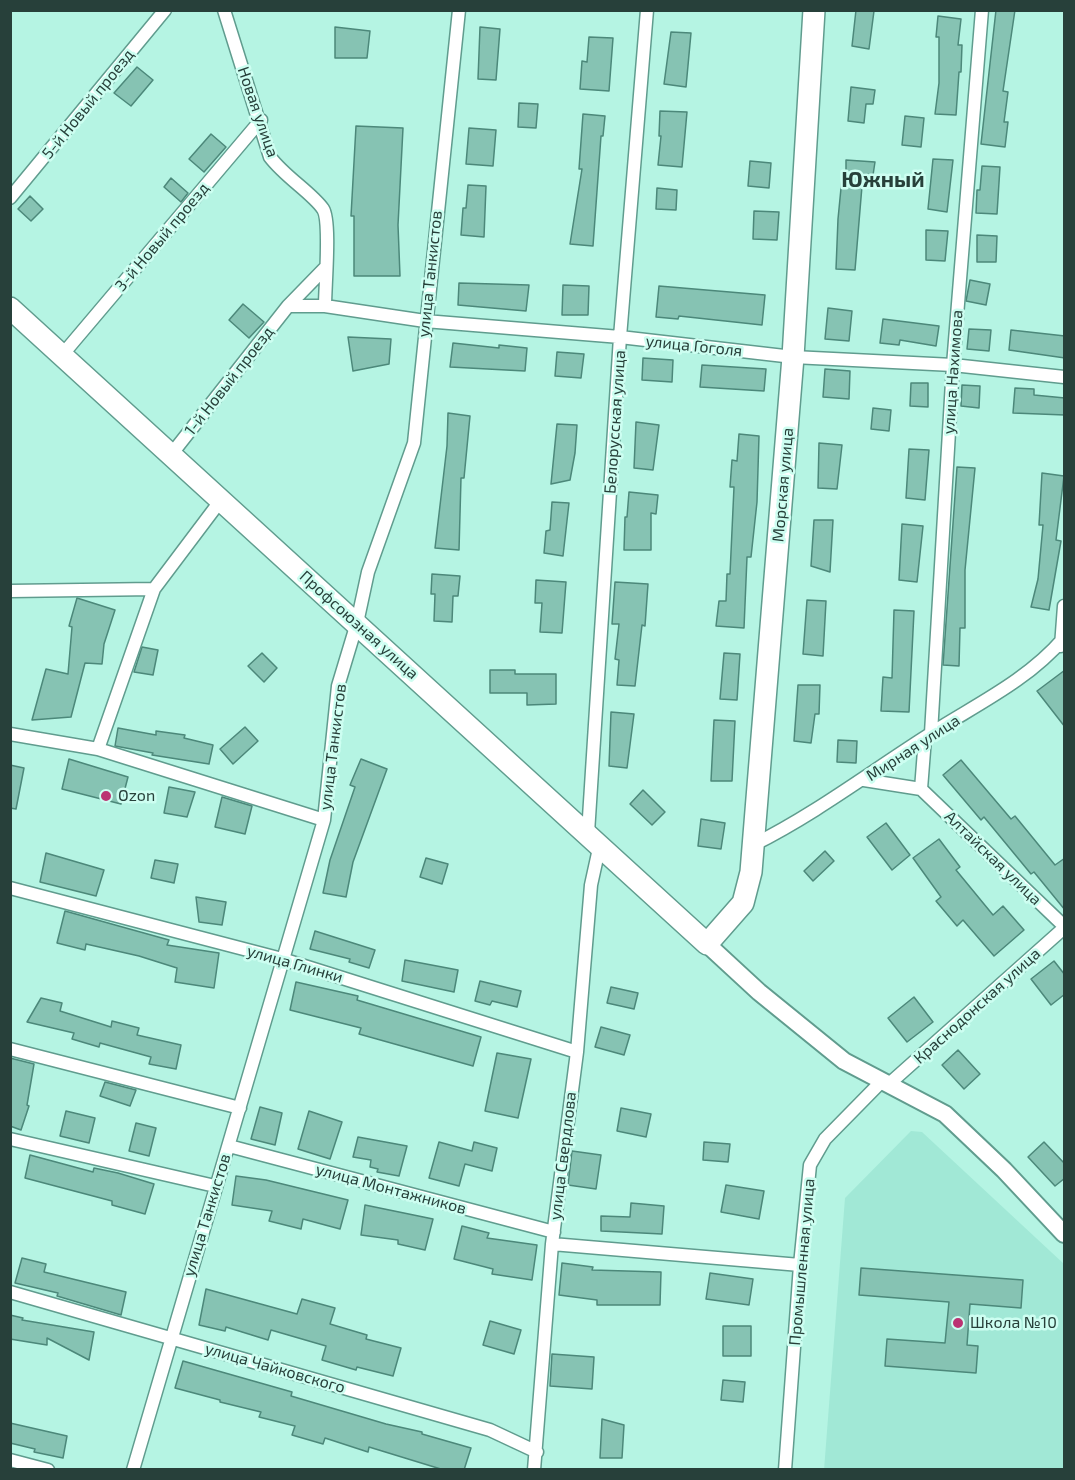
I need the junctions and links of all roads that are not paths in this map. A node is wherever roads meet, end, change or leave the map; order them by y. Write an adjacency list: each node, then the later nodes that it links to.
1 (165, 10): 8 (street, 5-й Новый проезд)
2 (224, 10): 7 (street, Новая улица)
3 (459, 10): 13 (street, улица Танкистов)
4 (647, 10): 14 (street, Белорусская улица)
5 (814, 10): 16 (highway, Морская улица)
6 (982, 10): 17 (street, улица Нахимова)
7 (261, 120): 9 (street, Новая улица); 15 (street, 3-й Новый проезд)
8 (10, 198)
9 (325, 268): 10 (street); 11 (street, Новая улица)
10 (288, 306): 11 (street, улица Гоголя); 19 (street, 1-й Новый проезд)
11 (326, 306): 13 (street, улица Гоголя)
12 (10, 308): 15 (highway, Профсоюзная улица)
13 (425, 321): 14 (street, улица Гоголя); 24 (street, улица Танкистов)
14 (620, 337): 16 (street, улица Гоголя); 32 (street, Белорусская улица)
15 (63, 354): 19 (highway, Профсоюзная улица)
16 (793, 357): 17 (street, улица Гоголя); 33 (highway, Морская улица)
17 (953, 365): 18 (street, улица Гоголя); 27 (street, улица Нахимова)
18 (1065, 377)
19 (170, 456): 20 (highway, Профсоюзная улица)
20 (221, 500): 21 (street); 24 (highway, Профсоюзная улица)
21 (154, 589): 22 (street); 28 (street)
22 (10, 591)
23 (1065, 606): 25 (street)
24 (357, 623): 31 (street, улица Танкистов); 32 (highway, Профсоюзная улица)
25 (1063, 644): 27 (street, Мирная улица)
26 (10, 734): 28 (street)
27 (928, 735): 29 (street, Мирная улица); 30 (street, улица Нахимова)
28 (98, 749): 31 (street)
29 (864, 780): 30 (street); 33 (street, Мирная улица)
30 (921, 789): 35 (street, Алтайская улица)
31 (324, 820): 37 (street, улица Танкистов)
32 (594, 839): 36 (highway, Профсоюзная улица); 39 (street, улица Свердлова)
33 (753, 845): 36 (highway, Морская улица)
34 (10, 888): 37 (street, улица Глинки)
35 (1065, 927): 40 (street, Краснодонская улица)
36 (707, 944): 40 (street)
37 (282, 959): 39 (street, улица Глинки); 41 (street, улица Танкистов)
38 (10, 1049): 41 (street)
39 (577, 1052): 46 (street, улица Свердлова)
40 (886, 1083): 45 (street); 47 (street, Промышленная улица)
41 (240, 1108): 43 (street, улица Танкистов)
42 (10, 1139): 44 (street)
43 (229, 1146): 44 (street, улица Танкистов); 46 (street, улица Монтажников)
44 (215, 1186): 49 (street, улица Танкистов)
45 (1065, 1234)
46 (553, 1238): 47 (street, улица Монтажников); 50 (street, улица Свердлова)
47 (800, 1265): 55 (street, Промышленная улица)
48 (10, 1292): 49 (street, улица Чайковского)
49 (171, 1338): 50 (street, улица Чайковского); 53 (street, улица Танкистов)
50 (537, 1452): 54 (street, улица Свердлова)
51 (10, 1460): 52 (street)
52 (48, 1470)
53 (133, 1470)
54 (534, 1470)
55 (786, 1470)

